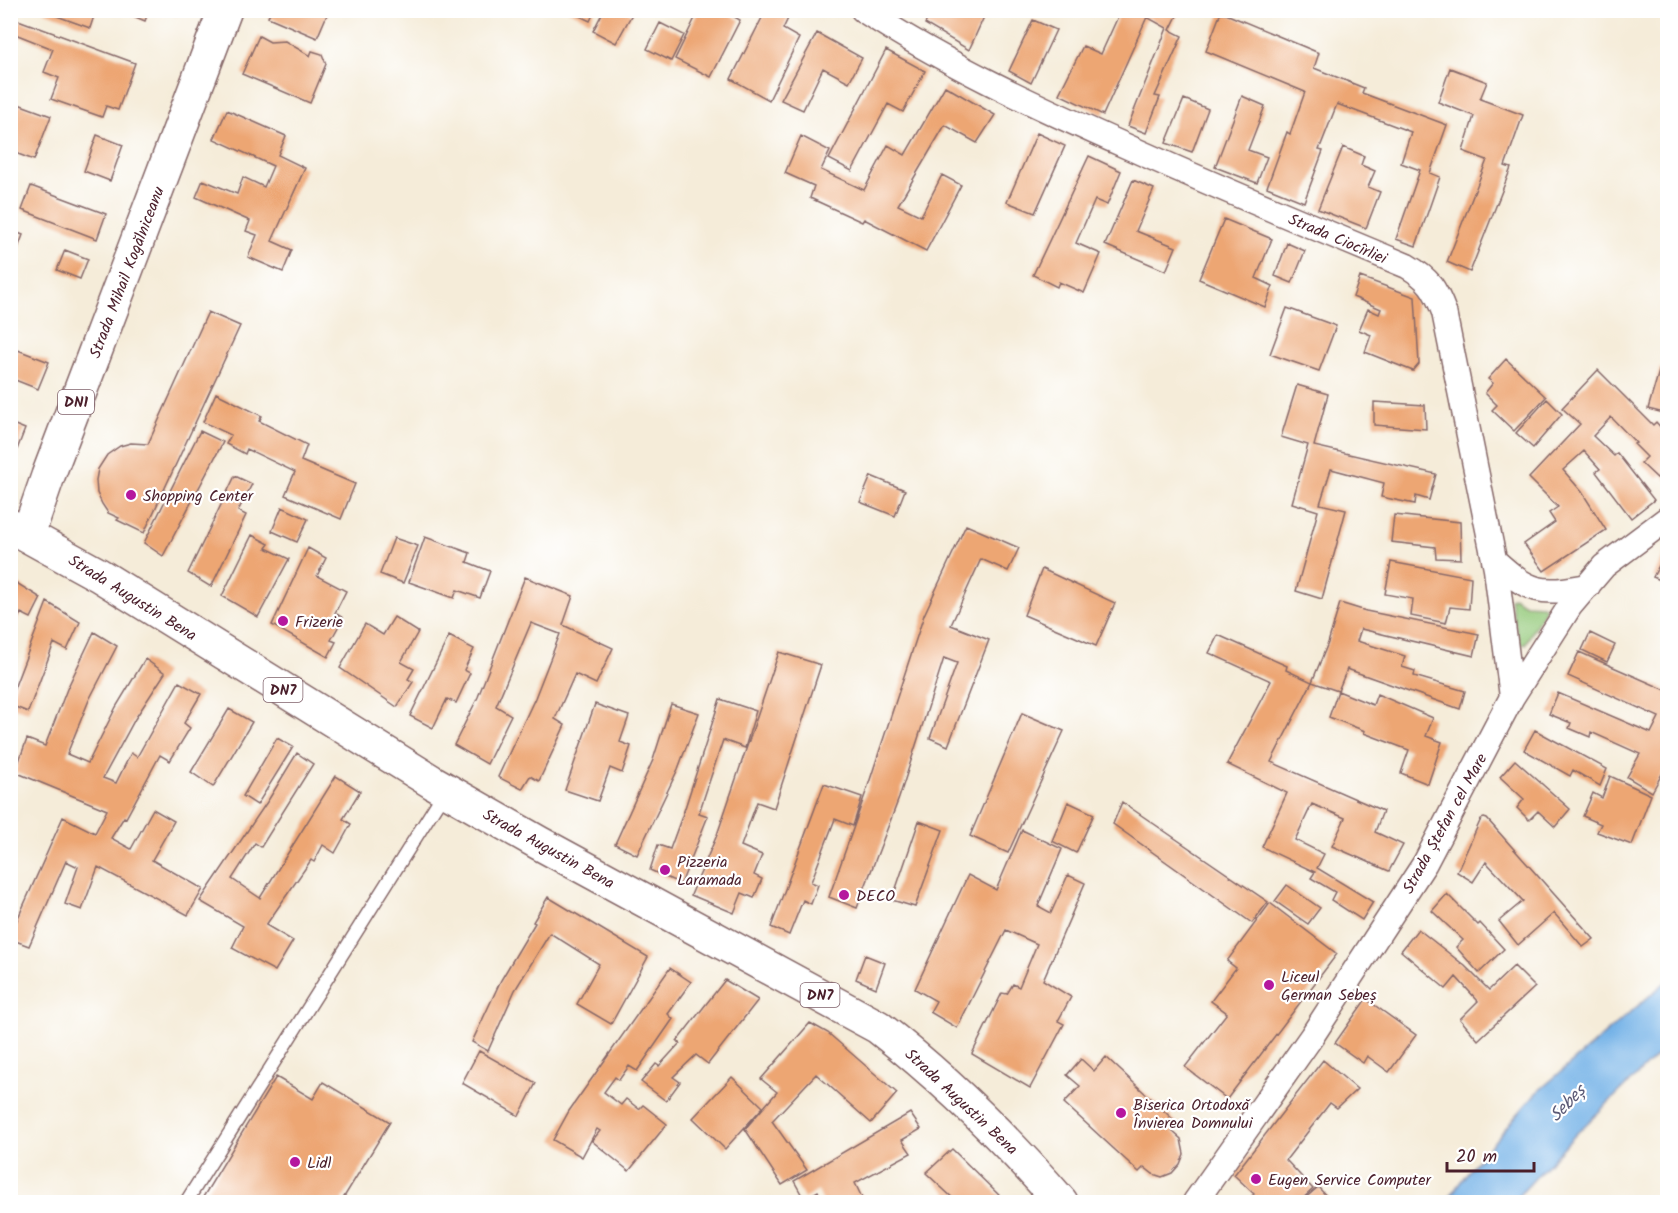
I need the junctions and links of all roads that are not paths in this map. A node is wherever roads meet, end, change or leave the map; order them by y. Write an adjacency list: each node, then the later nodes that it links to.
1 (225, 10): 4 (main road, Strada Mihail Kogălniceanu / DN1)
2 (863, 10): 5 (street, Strada Ciocîrliei)
3 (1668, 518): 6 (street, Strada Ștefan cel Mare)
4 (19, 530): 8 (main road, Strada Augustin Bena / DN7)
5 (1494, 560): 6 (street); 7 (street, Strada Ciocîrliei)
6 (1588, 586): 7 (street, Strada Ștefan cel Mare)
7 (1512, 697): 11 (street, Strada Ștefan cel Mare)
8 (446, 790): 9 (lane); 10 (main road, Strada Augustin Bena / DN7)
9 (186, 1203)
10 (1061, 1203)
11 (1195, 1203)

